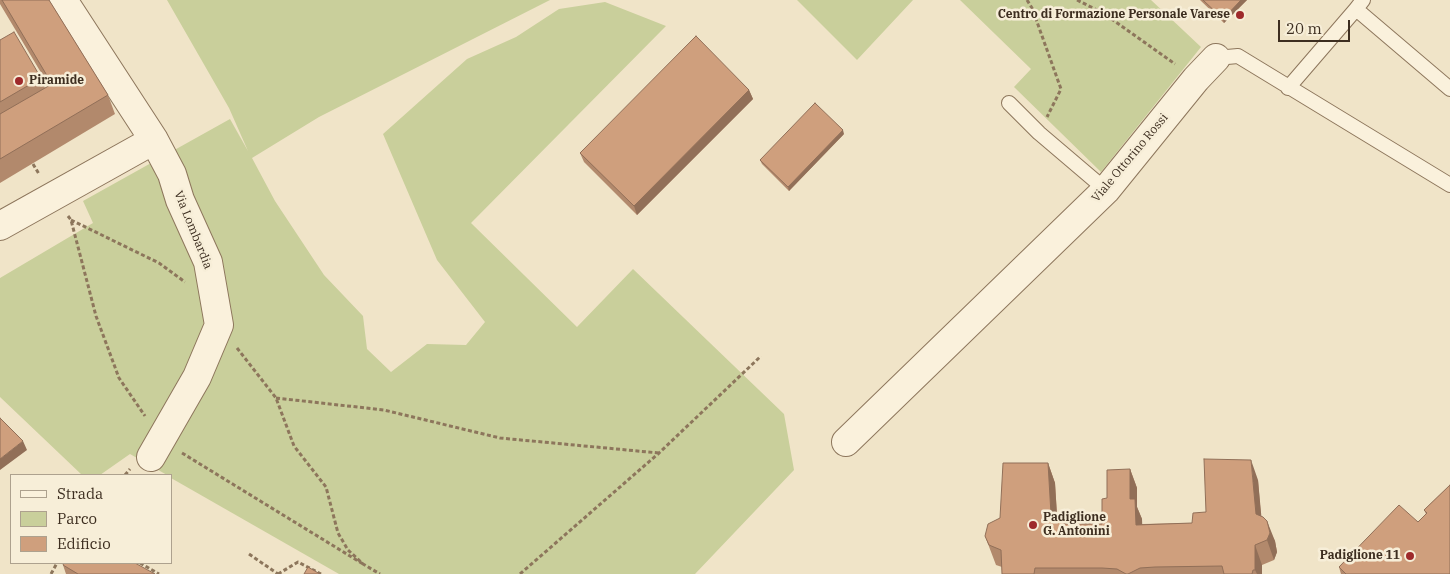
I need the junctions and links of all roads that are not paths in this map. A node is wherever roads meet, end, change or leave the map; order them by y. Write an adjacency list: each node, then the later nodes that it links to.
1 (63, 0): 7 (street, Via Lombardia)
2 (1359, 4): 4 (lane); 5 (lane)
3 (1216, 58): 4 (lane, Viale Ottorino Rossi); 9 (street, Viale Ottorino Rossi)
4 (1288, 88): 8 (lane, Viale Ottorino Rossi)
5 (1450, 89)
6 (1009, 103): 9 (lane)
7 (154, 140): 10 (street); 12 (street, Via Lombardia)
8 (1450, 185)
9 (1106, 190): 11 (street, Viale Ottorino Rossi)
10 (0, 226)
11 (846, 442)
12 (151, 458)

